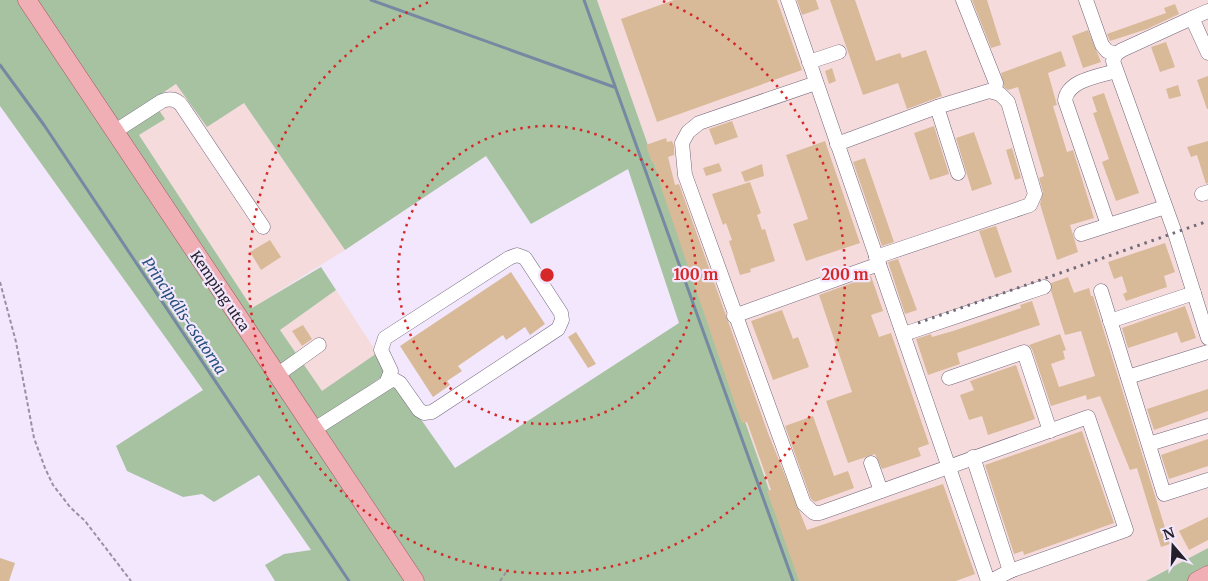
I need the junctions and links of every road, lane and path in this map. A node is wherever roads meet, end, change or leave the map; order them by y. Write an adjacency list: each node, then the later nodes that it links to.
1 (27, 0): 15 (main road, Kemping utca)
2 (788, 0): 10 (lane)
3 (964, 0): 13 (lane)
4 (1086, 0): 9 (lane)
5 (1208, 11): 6 (lane)
6 (1192, 18): 8 (lane); 9 (lane)
7 (839, 52): 10 (lane)
8 (1208, 53)
9 (1116, 54): 11 (lane)
10 (809, 62): 12 (lane)
11 (1116, 71): 18 (lane); 19 (lane)
12 (816, 82): 16 (lane); 27 (lane)
13 (995, 92): 14 (lane); 22 (lane)
14 (937, 107): 16 (lane); 17 (lane)
15 (114, 132): 20 (lane); 33 (main road, Kemping utca)
16 (837, 144): 22 (lane)
17 (958, 173)
18 (1165, 207): 19 (lane); 26 (lane)
19 (1108, 225): 21 (lane)
20 (262, 227)
21 (1081, 234)
22 (877, 260): 27 (lane); 29 (lane)
23 (0, 282): 49 (path)
24 (1044, 287): 29 (lane)
25 (1101, 291): 28 (lane)
26 (1194, 293): 28 (lane); 30 (lane)
27 (734, 316): 45 (lane)
28 (1110, 321): 34 (lane)
29 (904, 334): 43 (lane)
30 (1208, 338)
31 (319, 345): 33 (lane)
32 (1208, 352): 34 (lane)
33 (277, 376): 38 (main road, Kemping utca)
34 (1128, 377): 40 (lane)
35 (949, 378): 39 (lane)
36 (387, 381): 36 (lane); 38 (lane)
37 (1208, 426): 40 (lane)
38 (313, 430): 50 (main road, Kemping utca)
39 (1050, 431): 41 (lane); 47 (lane)
40 (1148, 444): 44 (lane)
41 (973, 457): 43 (lane); 47 (lane)
42 (871, 463): 45 (lane)
43 (949, 466): 45 (lane); 52 (lane)
44 (1208, 480)
45 (881, 491)
46 (507, 571): 51 (path)
47 (1010, 571): 52 (lane)
48 (1208, 575): 53 (main road)
49 (131, 581)
50 (415, 581)
51 (500, 581)
52 (990, 581)
53 (1197, 581)

